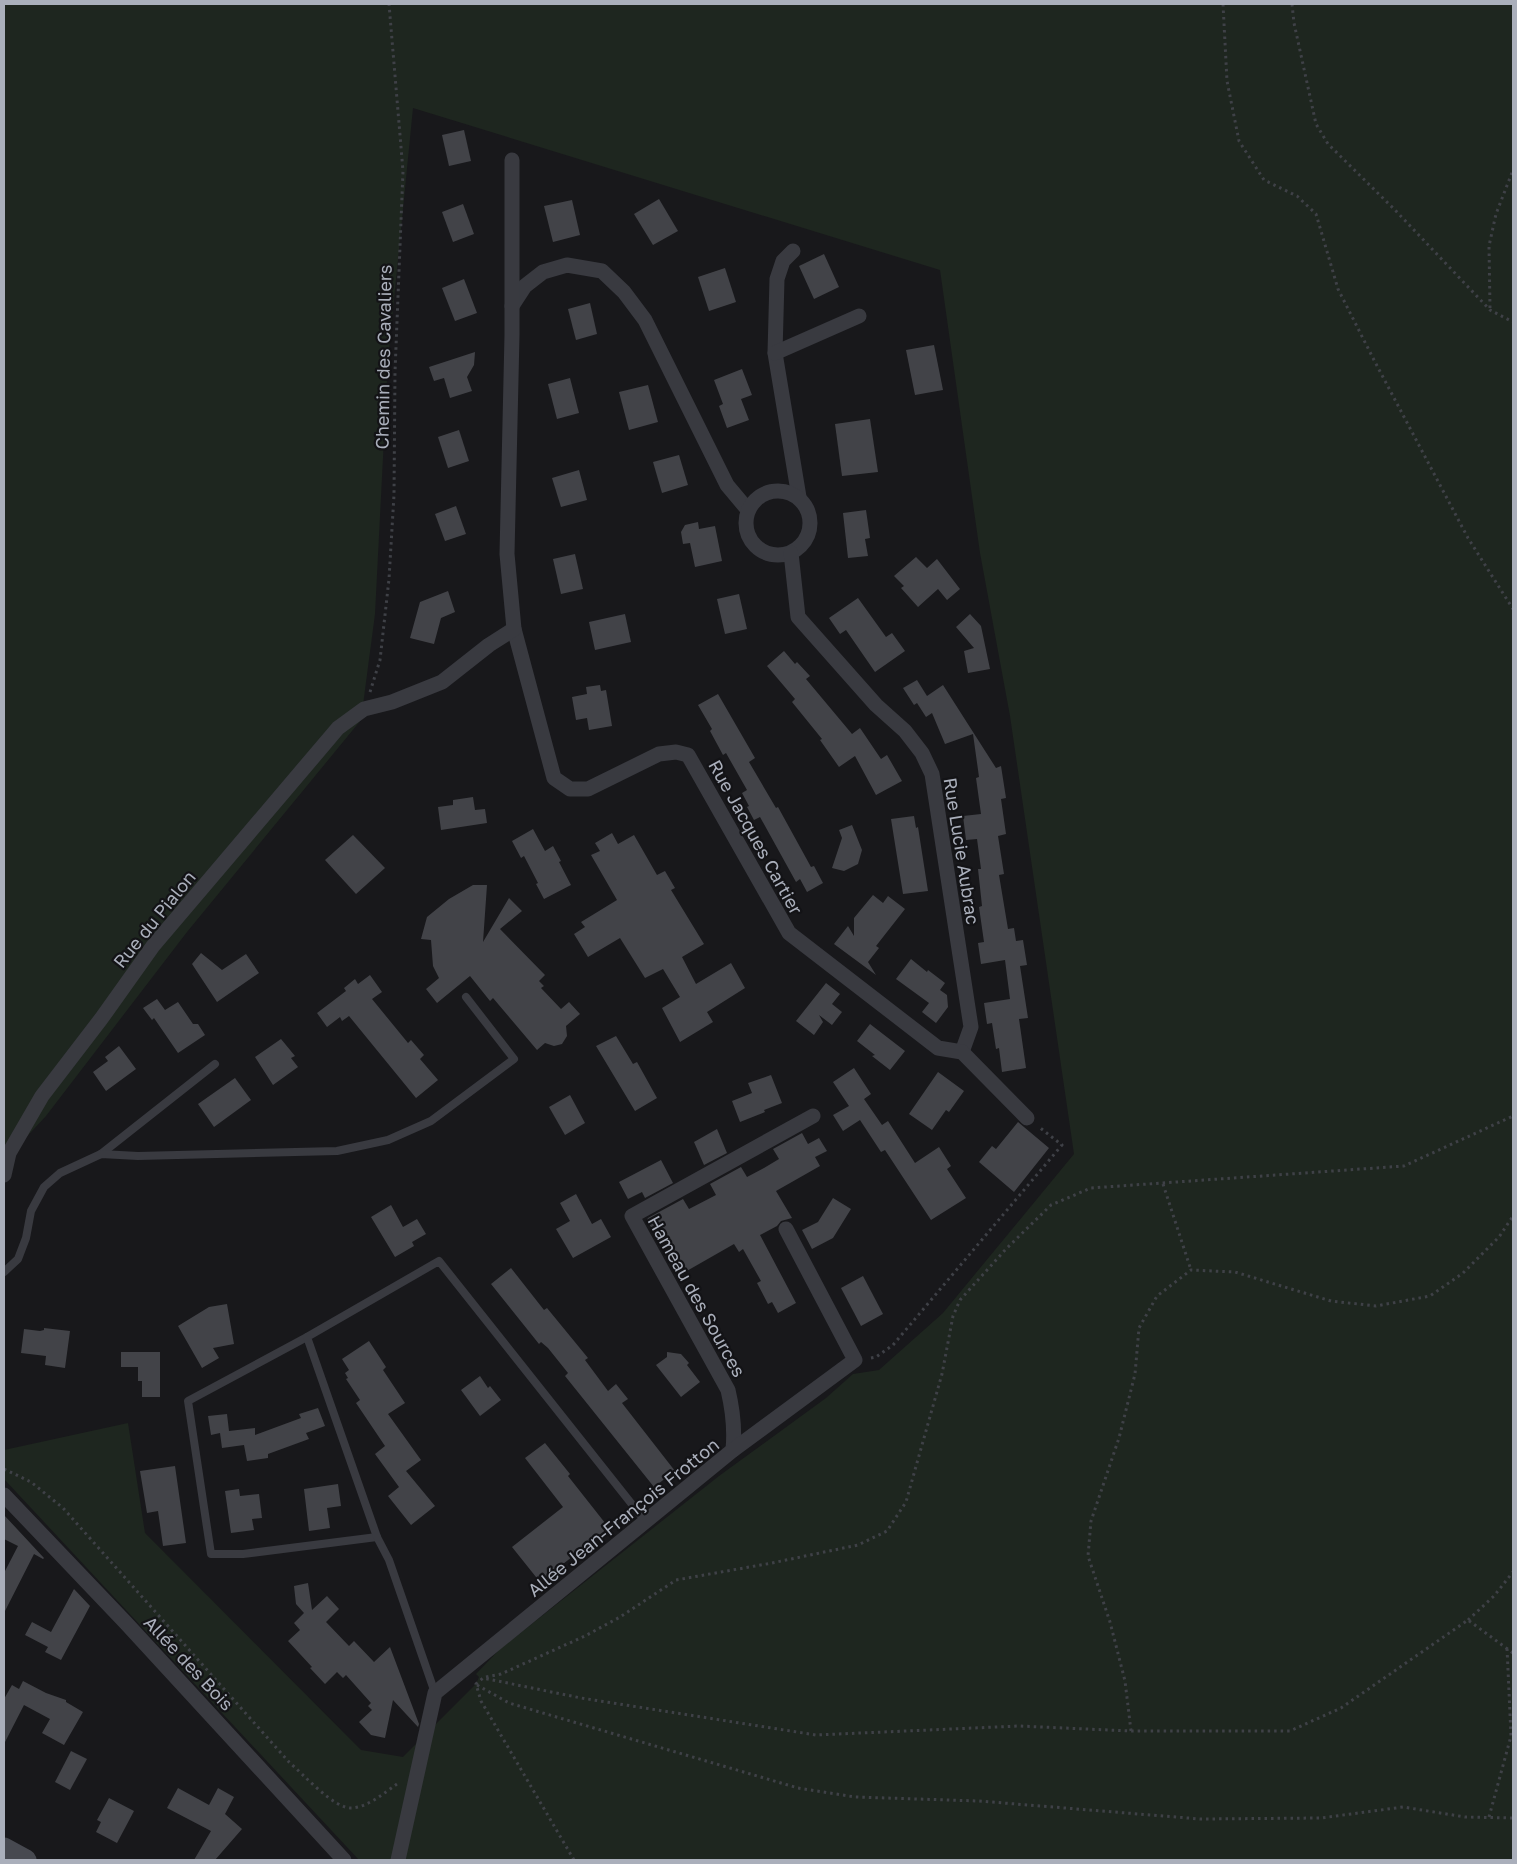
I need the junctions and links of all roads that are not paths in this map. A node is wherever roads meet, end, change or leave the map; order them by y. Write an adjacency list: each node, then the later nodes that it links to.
1 (512, 160): 3 (street)
2 (793, 251): 5 (street)
3 (512, 306): 7 (street); 9 (street)
4 (859, 316): 5 (street)
5 (775, 353): 6 (street)
6 (799, 497): 7 (street); 8 (street)
7 (748, 510): 8 (street)
8 (791, 553): 11 (street, Rue Lucie Aubrac)
9 (514, 630): 11 (street, Rue Jacques Cartier); 16 (street, Rue du Pialon)
10 (466, 997): 15 (lane)
11 (962, 1052): 14 (street)
12 (215, 1064): 15 (lane)
13 (813, 1116): 20 (street, Hameau des Sources)
14 (1027, 1118)
15 (102, 1154): 18 (lane)
16 (4, 1175)
17 (786, 1228): 20 (street, Allée Jean-François Frotton)
18 (4, 1272)
19 (307, 1337): 22 (lane); 23 (lane); 23 (lane)
20 (733, 1450): 22 (street, Allée Jean-François Frotton)
21 (4, 1495): 27 (street, Allée des Bois)
22 (646, 1522): 24 (street, Allée Jean-François Frotton)
23 (377, 1536): 24 (lane)
24 (436, 1693): 28 (street)
25 (4, 1848): 26 (main road)
26 (26, 1860)
27 (344, 1860)
28 (398, 1860)

